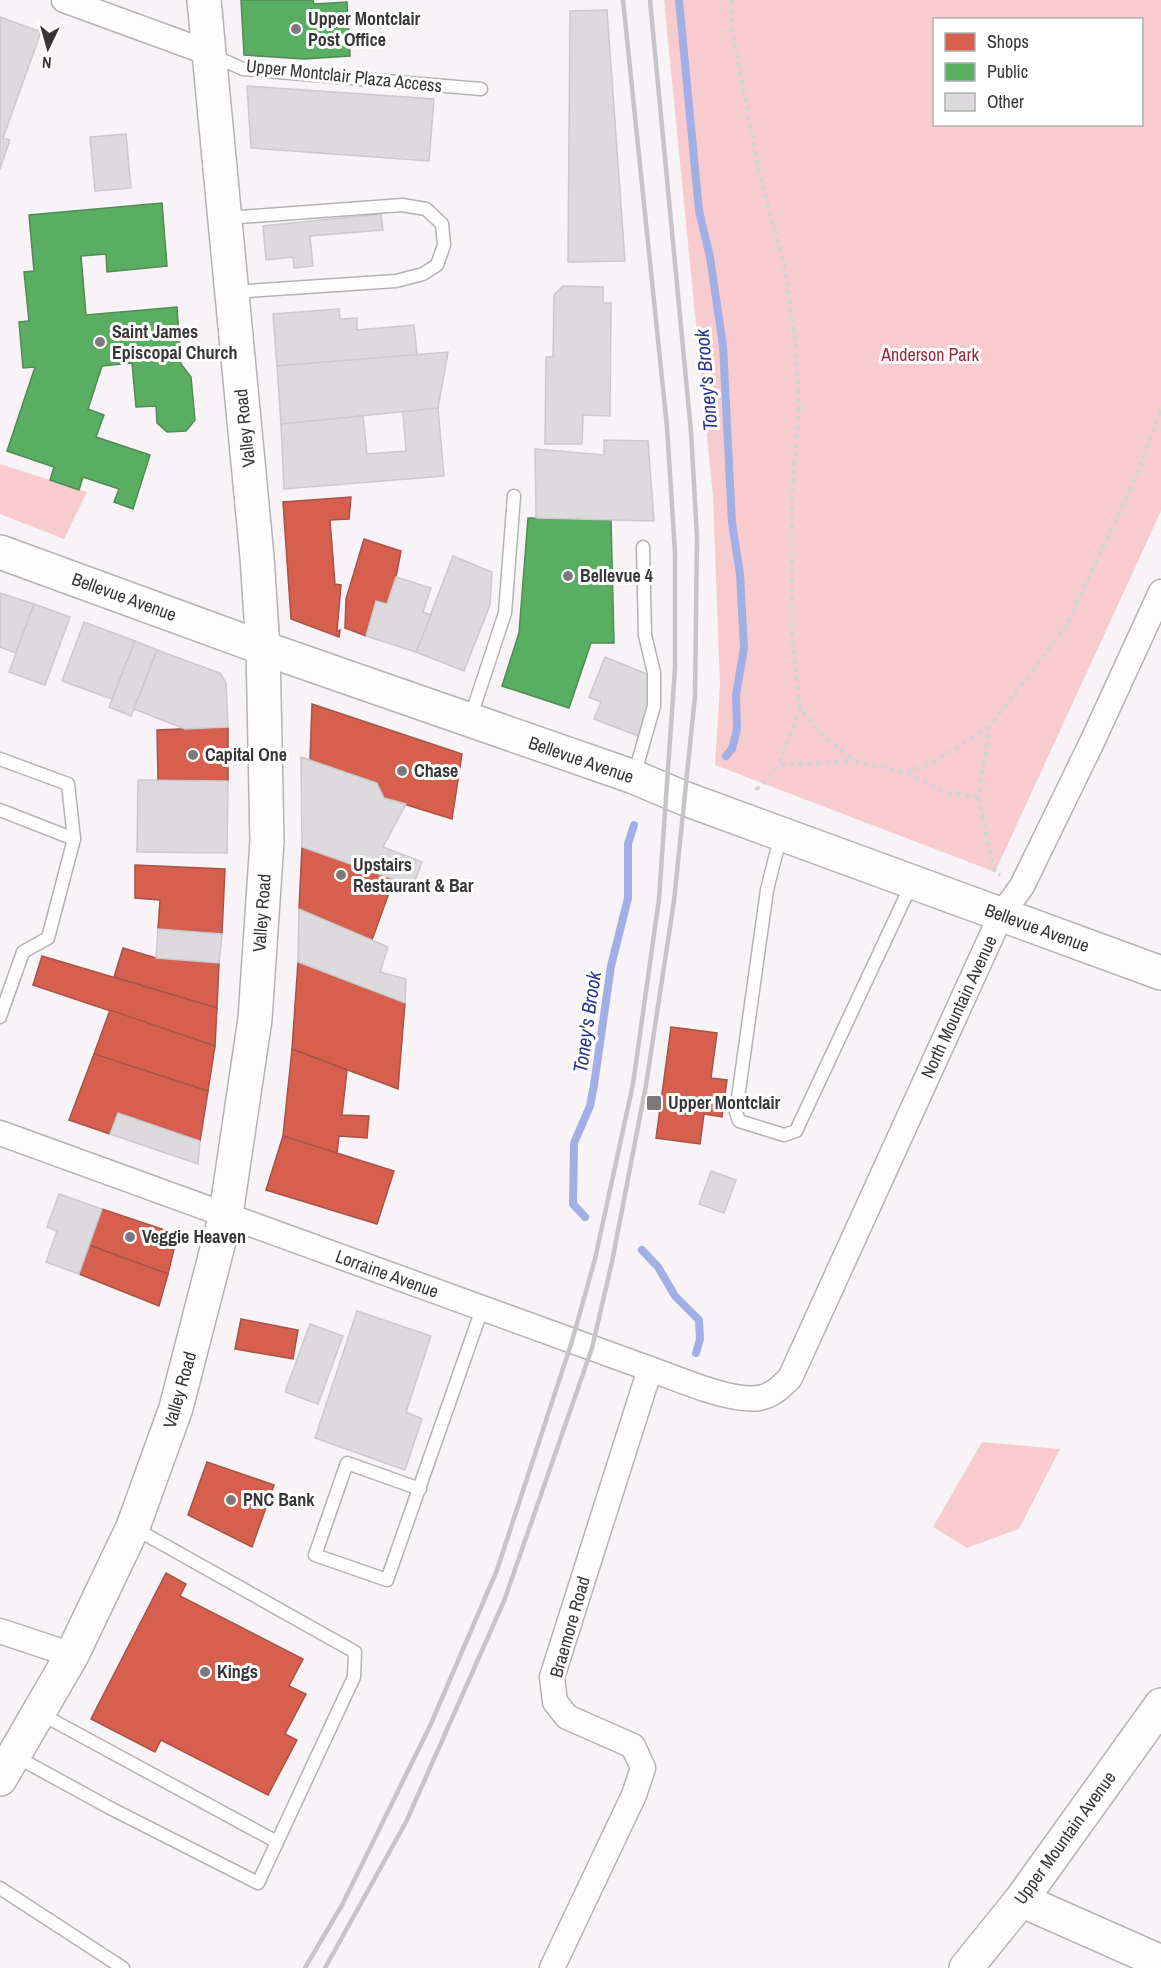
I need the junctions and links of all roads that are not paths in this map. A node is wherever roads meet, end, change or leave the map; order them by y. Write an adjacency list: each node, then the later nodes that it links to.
1 (64, 0): 3 (street)
2 (204, 0): 3 (main road, Valley Road)
3 (209, 53): 4 (lane, Upper Montclair Plaza Access); 5 (main road, Valley Road)
4 (481, 89)
5 (224, 218): 6 (main road, Valley Road); 6 (lane)
6 (232, 292): 11 (main road, Valley Road)
7 (514, 496): 12 (lane)
8 (643, 547): 14 (lane)
9 (0, 552): 11 (main road, Bellevue Avenue)
10 (1161, 592): 19 (street, North Mountain Avenue)
11 (263, 648): 12 (main road, Bellevue Avenue); 23 (main road, Valley Road)
12 (470, 720): 14 (main road, Bellevue Avenue)
13 (0, 759): 17 (lane)
14 (634, 777): 16 (main road, Bellevue Avenue)
15 (0, 810): 17 (lane)
16 (781, 834): 18 (main road, Bellevue Avenue); 18 (lane)
17 (74, 839): 21 (lane)
18 (912, 882): 19 (main road, Bellevue Avenue)
19 (1001, 915): 20 (main road, Bellevue Avenue); 26 (street, North Mountain Avenue)
20 (1161, 973)
21 (0, 1017)
22 (0, 1134): 23 (street, Lorraine Avenue)
23 (226, 1214): 24 (street, Lorraine Avenue); 28 (main road, Valley Road)
24 (482, 1309): 25 (street, Lorraine Avenue); 27 (lane)
25 (650, 1370): 26 (street, Lorraine Avenue); 39 (street, Braemore Road)
26 (777, 1391)
27 (420, 1489): 27 (lane)
28 (133, 1527): 30 (main road, Valley Road); 34 (lane)
29 (0, 1631): 30 (street)
30 (72, 1655): 32 (main road, Valley Road)
31 (1161, 1705): 36 (main road, Upper Mountain Avenue)
32 (39, 1713): 33 (main road, Valley Road); 34 (lane)
33 (8, 1767): 34 (lane)
34 (277, 1842)
35 (0, 1888): 38 (lane)
36 (1021, 1900): 37 (main road); 40 (main road, Upper Mountain Avenue)
37 (1161, 1962)
38 (123, 1968)
39 (552, 1968)
40 (966, 1968)

